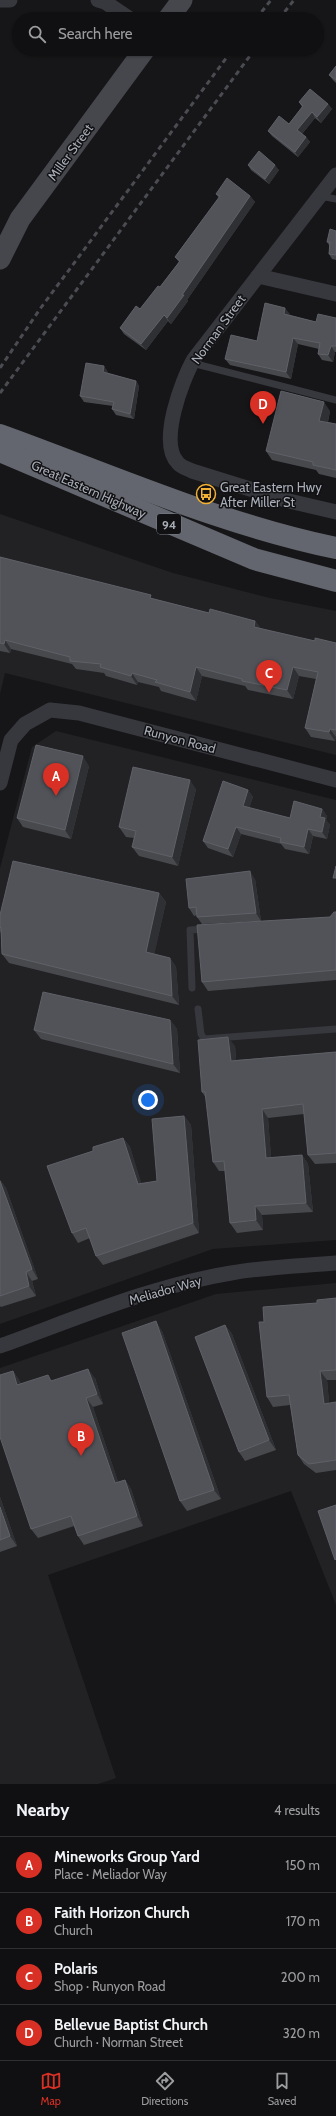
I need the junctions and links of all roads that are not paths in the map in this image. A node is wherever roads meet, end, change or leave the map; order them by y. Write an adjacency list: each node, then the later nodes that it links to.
1 (0, 0): 2 (street)
2 (10, 0)
3 (98, 0): 5 (street)
4 (182, 0): 6 (main road)
5 (120, 12)
6 (173, 12)
7 (141, 56): 11 (main road, Miller Street)
8 (336, 175): 9 (street, Norman Street)
9 (320, 196): 10 (lane); 12 (street, Norman Street)
10 (336, 200)
11 (0, 259)
12 (258, 276): 13 (street); 14 (street, Norman Street)
13 (336, 294)
14 (192, 363): 15 (lane); 17 (street, Norman Street)
15 (336, 400)
16 (5, 445): 18 (highway, Great Eastern Highway / 94); 19 (highway, Great Eastern Highway / 94)
17 (336, 512)
18 (336, 548)
19 (336, 581)
20 (336, 780): 21 (street, Runyon Road)
21 (0, 783)
22 (213, 929): 23 (lane)
23 (192, 988)
24 (198, 1009): 25 (lane)
25 (336, 1029)
26 (336, 1263): 27 (street, Meliador Way)
27 (0, 1346)

